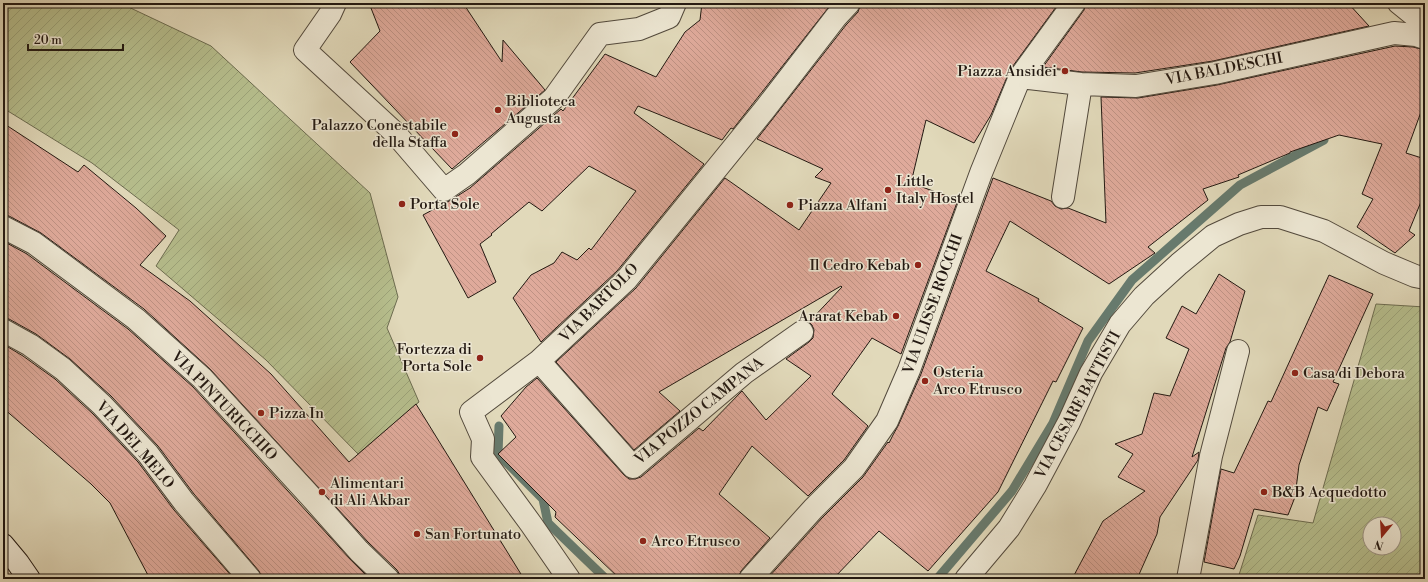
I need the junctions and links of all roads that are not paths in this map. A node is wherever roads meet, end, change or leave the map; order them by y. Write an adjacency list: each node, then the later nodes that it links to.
1 (335, 3): 2 (street)
2 (675, 3)
3 (849, 3): 16 (street, VIA BARTOLO)
4 (1074, 3): 8 (street, VIA ULISSE ROCCHI)
5 (1399, 3): 6 (street)
6 (1425, 24)
7 (1425, 38): 9 (street, VIA BALDESCHI)
8 (1020, 78): 9 (street, VIA BALDESCHI); 22 (street, VIA ULISSE ROCCHI)
9 (1080, 84): 10 (street)
10 (1062, 197)
11 (3, 226): 20 (street, VIA PINTURICCHIO)
12 (1425, 278): 23 (street, VIA CESARE BATTISTI)
13 (3, 330): 19 (street, VIA DEL MELO)
14 (802, 332): 16 (street, VIA POZZO CAMPANA)
15 (1238, 352): 24 (street)
16 (539, 362): 21 (street, VIA BARTOLO)
17 (3, 545): 18 (street)
18 (29, 579)
19 (250, 579)
20 (388, 579)
21 (569, 579)
22 (750, 579)
23 (966, 579)
24 (1188, 579)

